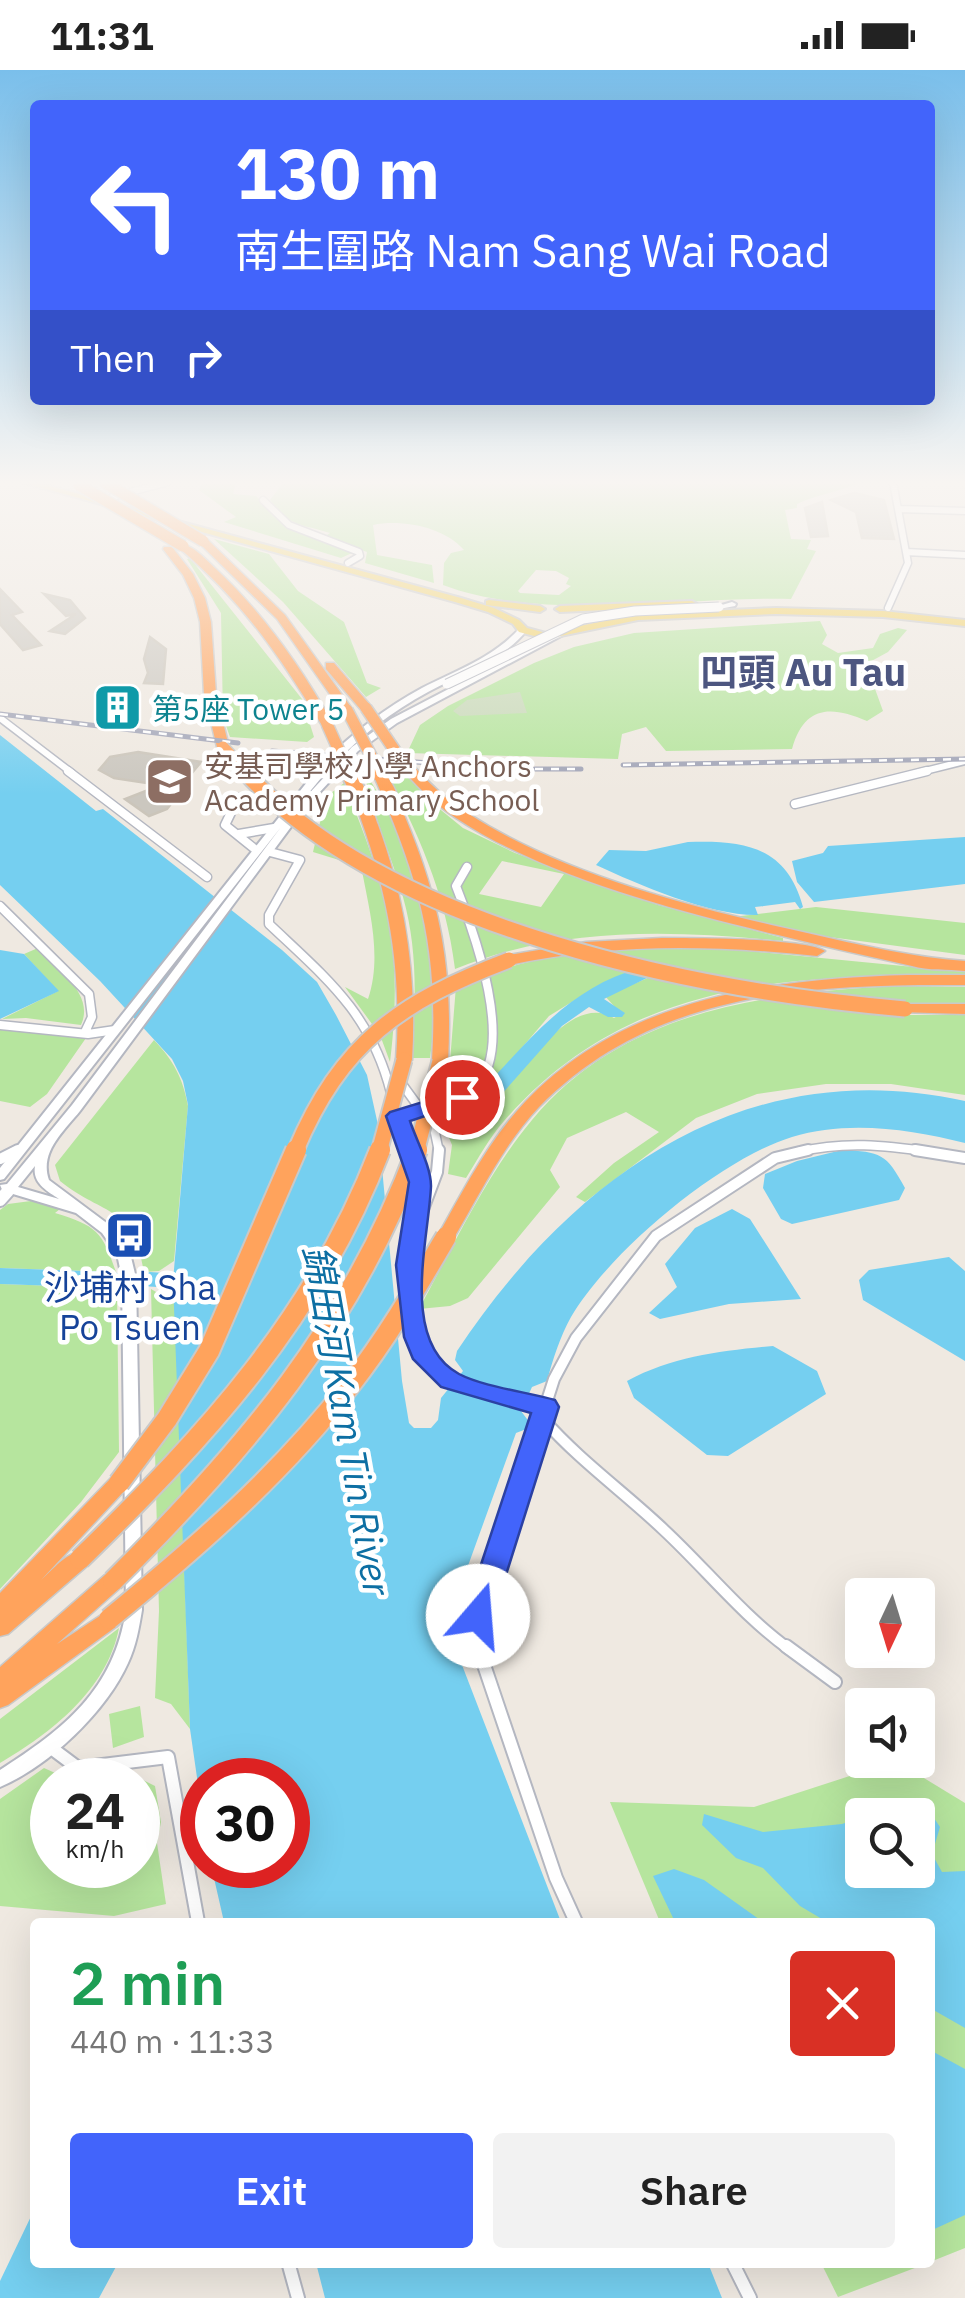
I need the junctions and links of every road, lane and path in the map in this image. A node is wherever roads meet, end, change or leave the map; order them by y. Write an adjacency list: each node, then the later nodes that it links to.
1 (197, 586): 32 (highway, bridge)
2 (229, 586): 49 (highway, bridge)
3 (250, 586): 15 (highway, bridge)
4 (407, 586): 12 (main road)
5 (429, 586): 9 (main road)
6 (898, 586): 8 (street)
7 (732, 604): 8 (main road); 10 (main road); 14 (main road, bridge)
8 (888, 608): 11 (main road)
9 (540, 609): 10 (main road); 12 (main road)
10 (560, 609): 13 (main road)
11 (965, 619): 13 (main road)
12 (520, 626): 14 (main road); 16 (main road)
13 (575, 631): 14 (main road)
14 (558, 632): 16 (main road, bridge); 24 (main road)
15 (296, 636): 29 (highway, bridge); 52 (highway, bridge)
16 (404, 704): 21 (main road)
17 (0, 718): 26 (street)
18 (965, 760): 20 (street)
19 (238, 798): 22 (street)
20 (795, 804)
21 (274, 828): 22 (street); 23 (main road)
22 (231, 834): 23 (street)
23 (256, 850): 27 (main road)
24 (270, 852): 27 (main road); 37 (street)
25 (468, 867): 38 (street)
26 (208, 878)
27 (237, 886): 34 (main road)
28 (0, 906): 35 (street)
29 (919, 962): 30 (highway); 49 (highway, bridge)
30 (965, 966)
31 (965, 980): 54 (highway, bridge)
32 (965, 1008)
33 (0, 1025): 35 (street)
34 (124, 1030): 35 (street); 36 (main road); 41 (main road)
35 (90, 1033): 36 (street)
36 (95, 1057): 40 (main road)
37 (382, 1058): 38 (street); 39 (street)
38 (425, 1111): 39 (street); 47 (street)
39 (397, 1116): 47 (street)
40 (22, 1148): 43 (street); 44 (main road)
41 (44, 1148): 44 (main road); 45 (main road)
42 (965, 1158): 48 (street)
43 (0, 1159)
44 (4, 1185): 45 (main road); 46 (main road)
45 (55, 1192): 46 (main road)
46 (87, 1213): 55 (main road)
47 (413, 1232): 48 (street)
48 (541, 1410): 53 (street); 58 (street)
49 (46, 1577): 50 (highway); 51 (highway)
50 (0, 1608)
51 (0, 1626)
52 (0, 1682)
53 (836, 1682)
54 (0, 1698)
55 (50, 1747): 56 (main road); 57 (street)
56 (0, 1779)
57 (197, 1918)
58 (574, 1918)
59 (290, 2268): 61 (street)
60 (735, 2268): 62 (street)
61 (298, 2298)
62 (750, 2298)

